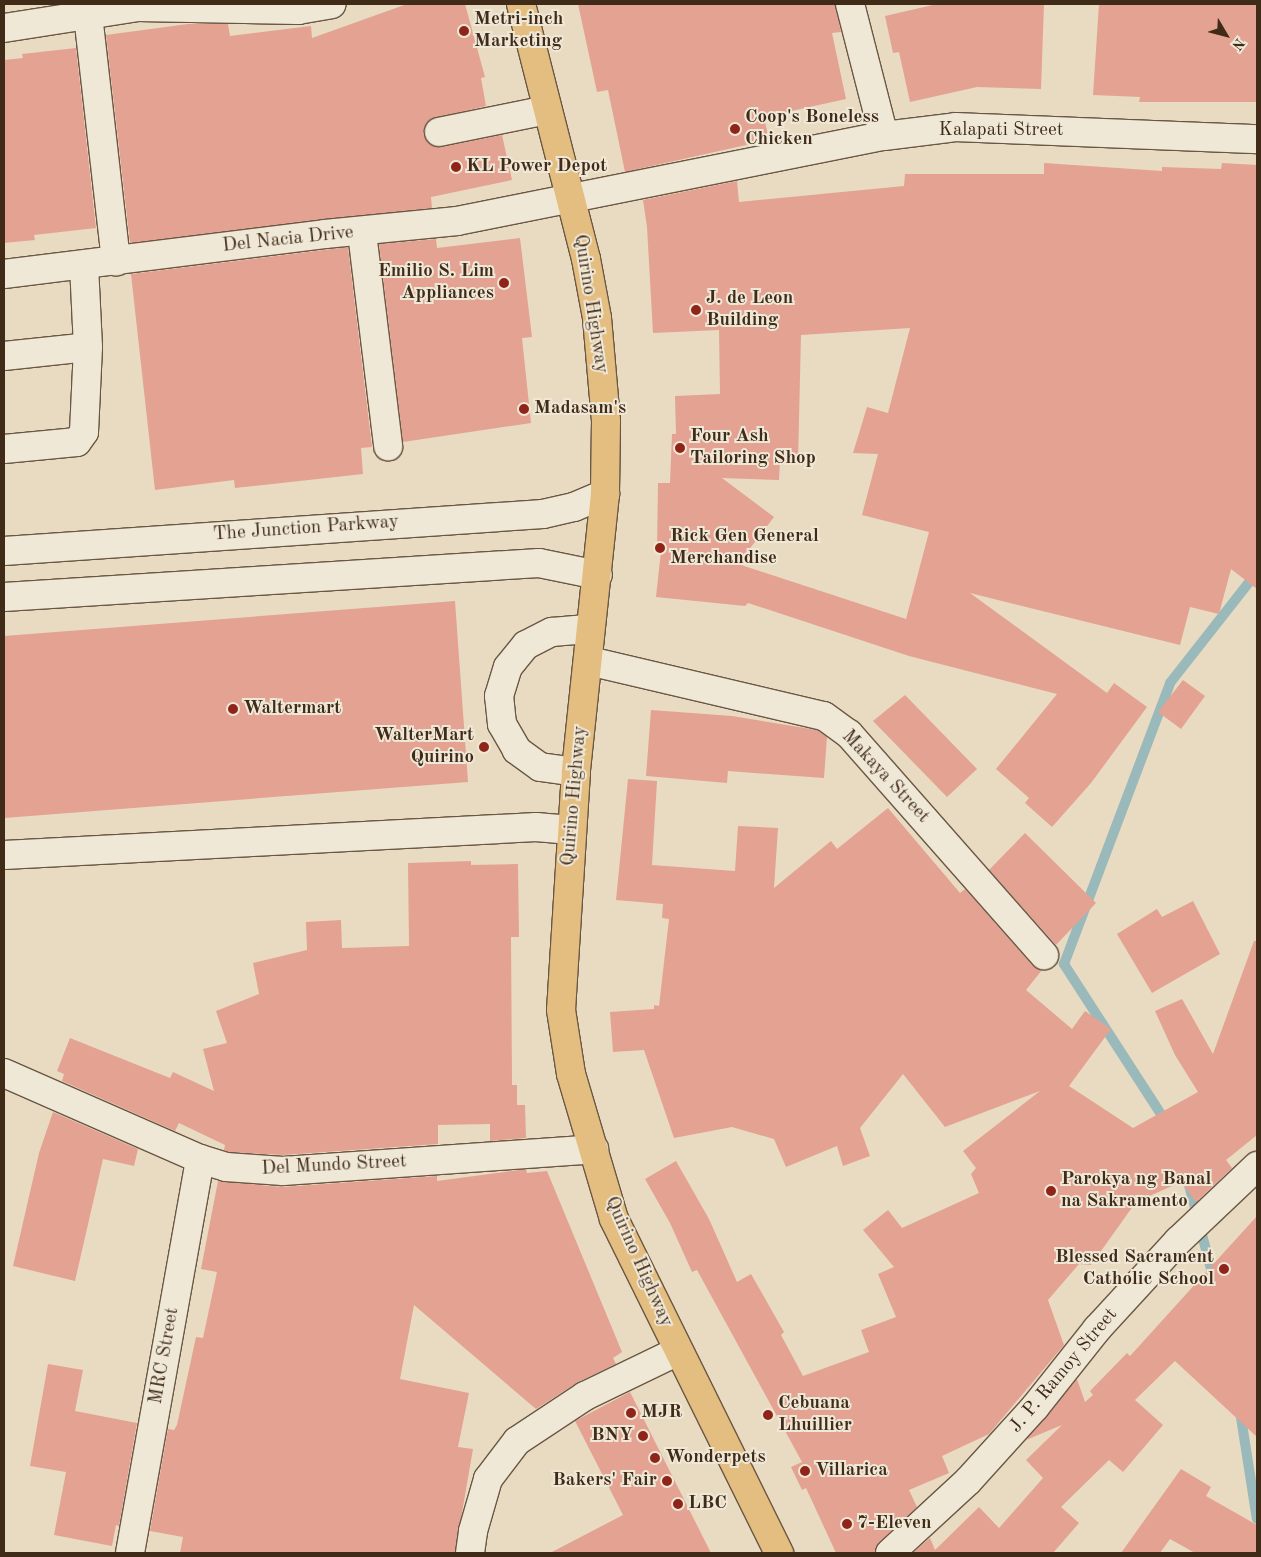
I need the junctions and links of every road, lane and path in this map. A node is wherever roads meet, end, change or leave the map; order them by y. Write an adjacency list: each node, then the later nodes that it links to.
1 (331, 4): 4 (street)
2 (521, 4): 6 (main road, Quirino Highway)
3 (850, 4): 8 (street)
4 (88, 15): 5 (street); 12 (street)
5 (4, 28)
6 (547, 110): 7 (street); 10 (main road, Quirino Highway)
7 (439, 132)
8 (884, 136): 9 (street, Kalapati Street); 10 (street, Kalapati Street)
9 (1257, 139)
10 (571, 198): 11 (street, Del Nacia Drive); 19 (main road, Quirino Highway)
11 (362, 233): 12 (street, Del Nacia Drive); 17 (street)
12 (116, 261): 13 (street, Del Nacia Drive)
13 (84, 266): 14 (street, Del Nacia Drive); 15 (street)
14 (4, 274)
15 (88, 347): 16 (street); 18 (street)
16 (4, 356)
17 (388, 446)
18 (4, 449)
19 (605, 494): 20 (street, The Junction Parkway); 21 (main road, Quirino Highway)
20 (4, 551)
21 (598, 575): 22 (street); 23 (main road, Quirino Highway)
22 (4, 597)
23 (590, 629): 24 (main road, Quirino Highway); 25 (street)
24 (589, 661): 25 (main road, Quirino Highway); 28 (street, Makaya Street)
25 (576, 772): 26 (main road, Quirino Highway)
26 (571, 830): 27 (street); 30 (main road, Quirino Highway)
27 (4, 855)
28 (1044, 955)
29 (4, 1073): 31 (street, Del Mundo Street)
30 (594, 1149): 31 (street, Del Mundo Street); 33 (main road, Quirino Highway)
31 (200, 1160): 34 (street, MRC Street)
32 (1257, 1166): 37 (street, J. P. Ramoy Street)
33 (678, 1351): 35 (street); 36 (main road, Quirino Highway)
34 (130, 1553)
35 (470, 1553)
36 (779, 1553)
37 (890, 1553)

